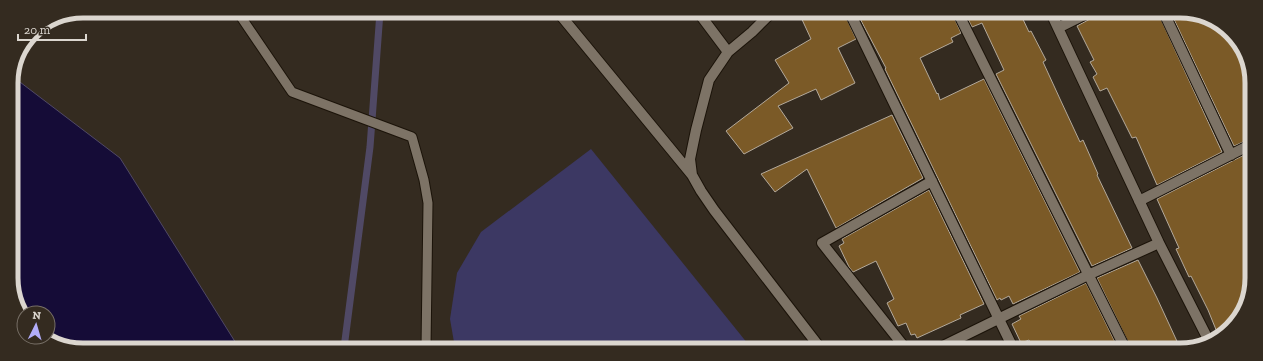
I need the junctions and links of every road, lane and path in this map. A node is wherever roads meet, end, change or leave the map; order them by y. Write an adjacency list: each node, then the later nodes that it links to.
1 (242, 18): 21 (lane)
2 (563, 18): 14 (street)
3 (702, 18): 11 (street)
4 (766, 18): 11 (street)
5 (852, 18): 15 (street)
6 (960, 18): 18 (street)
7 (1053, 18): 10 (street)
8 (1078, 18): 10 (street)
9 (1166, 18): 13 (street)
10 (1058, 28): 16 (street)
11 (728, 52): 14 (street)
12 (1245, 148): 13 (street)
13 (1230, 155): 16 (street)
14 (692, 175): 22 (street)
15 (932, 181): 19 (street); 23 (street)
16 (1139, 201): 17 (street)
17 (1159, 243): 18 (street); 20 (street)
18 (1088, 275): 19 (street); 26 (street)
19 (999, 319): 24 (street); 25 (street)
20 (1207, 337)
21 (426, 343)
22 (816, 343)
23 (901, 343)
24 (949, 343)
25 (1011, 343)
26 (1122, 343)

